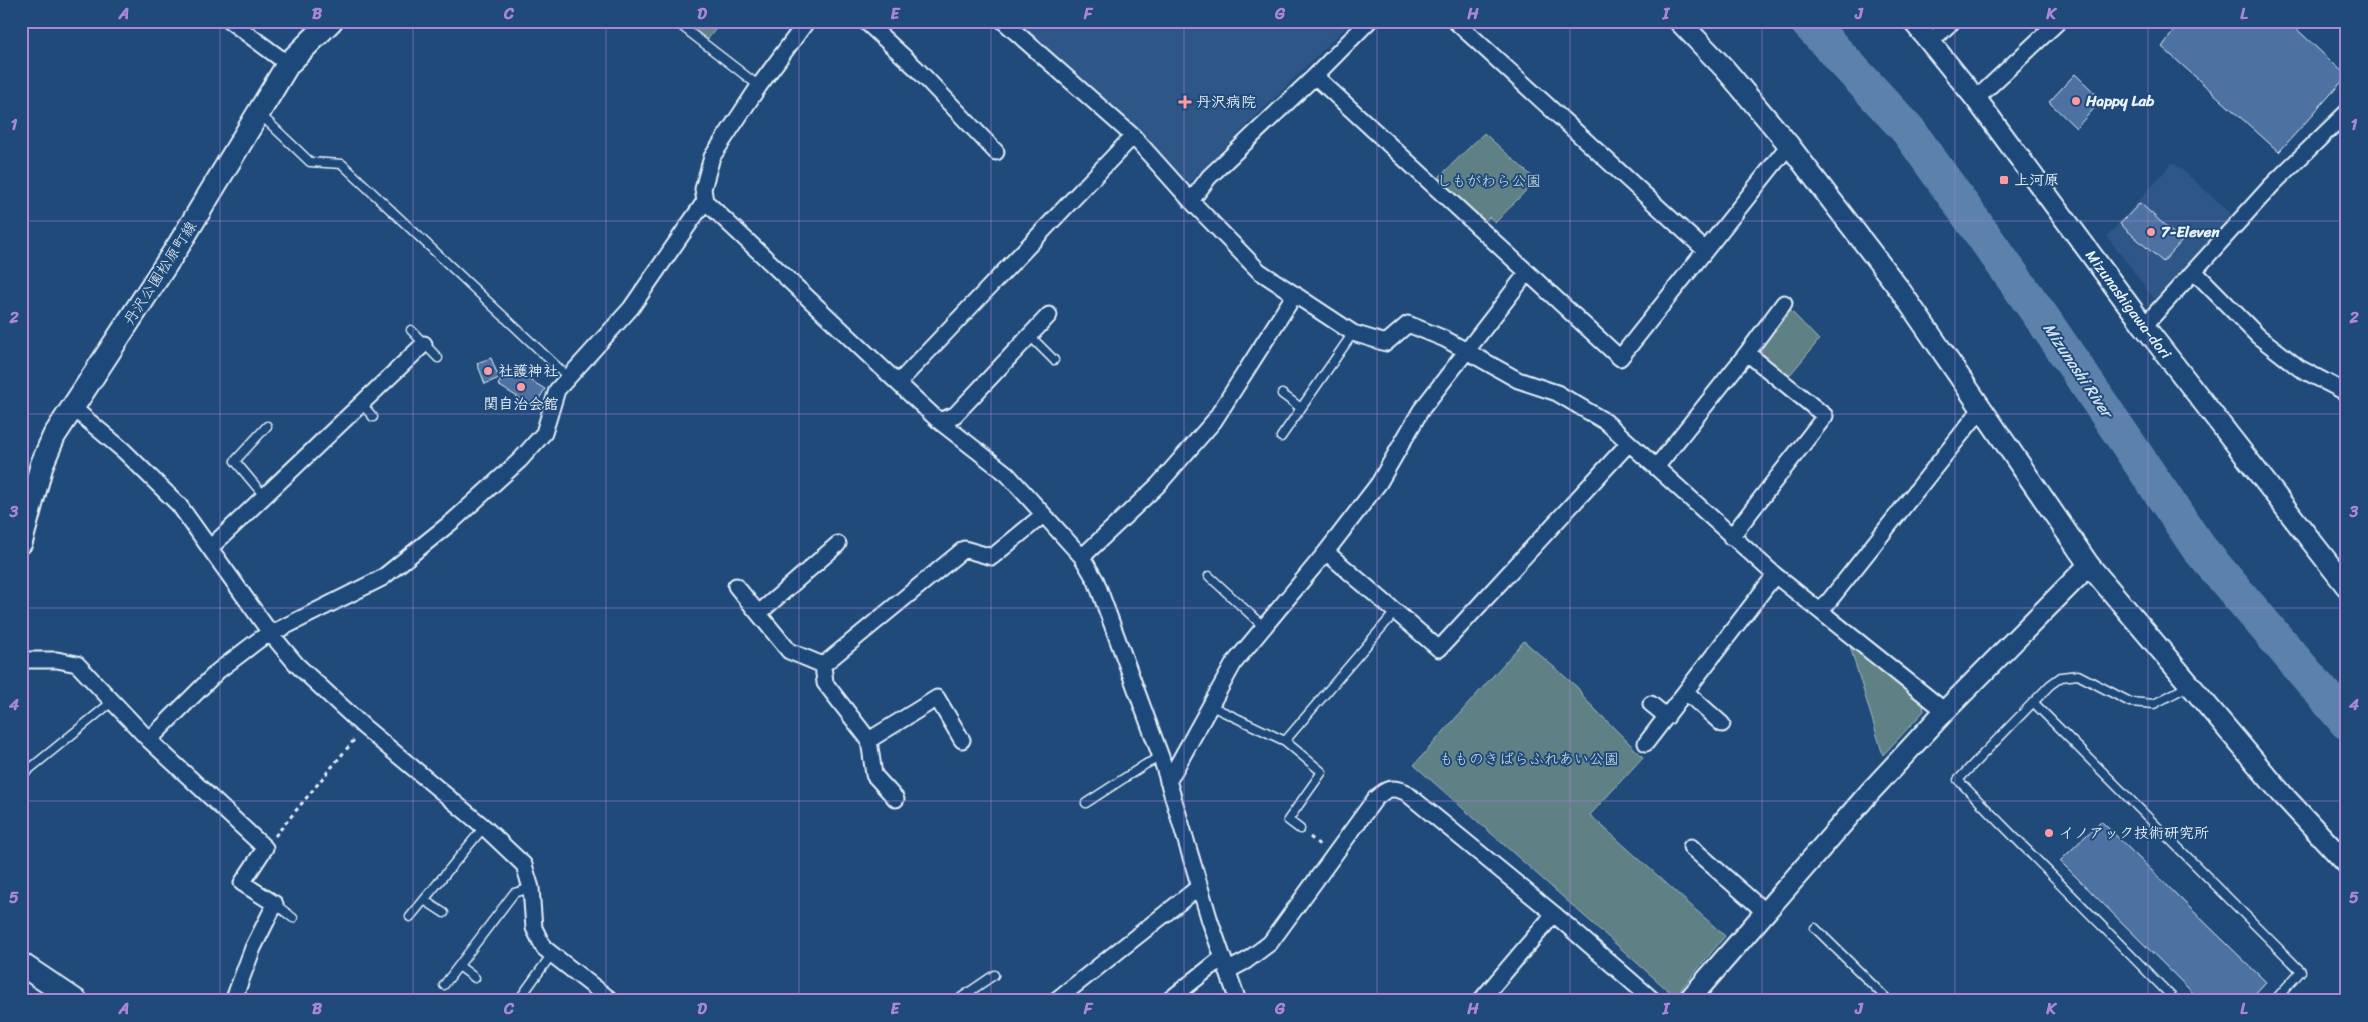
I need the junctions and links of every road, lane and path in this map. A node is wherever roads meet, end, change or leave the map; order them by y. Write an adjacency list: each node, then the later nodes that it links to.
1 (230, 21): 14 (street)
2 (331, 21): 14 (main road, 丹沢公園松原町線)
3 (675, 21): 16 (lane)
4 (806, 21): 16 (street)
5 (865, 21): 22 (street)
6 (1003, 21): 20 (street)
7 (1369, 21): 15 (street)
8 (1455, 21): 25 (street)
9 (1679, 21): 21 (street)
10 (1913, 21): 13 (street, Mizunashigawa-dori)
11 (1953, 21): 13 (street)
12 (2059, 21): 17 (street)
13 (1930, 42): 17 (street, Mizunashigawa-dori)
14 (288, 64): 19 (main road, 丹沢公園松原町線)
15 (1315, 76): 24 (street); 27 (street)
16 (759, 86): 23 (street)
17 (1976, 99): 31 (street, Mizunashigawa-dori)
18 (2347, 112): 26 (street)
19 (259, 114): 40 (lane); 45 (main road, 丹沢公園松原町線)
20 (1133, 136): 24 (street); 41 (street)
21 (1789, 145): 25 (street); 47 (street)
22 (996, 152)
23 (705, 201): 40 (street); 41 (street)
24 (1191, 201): 28 (street)
25 (1704, 250): 27 (street)
26 (2194, 271): 31 (street); 42 (street)
27 (1527, 273): 36 (street)
28 (1295, 294): 33 (street); 61 (street)
29 (1784, 303): 37 (street)
30 (1049, 315): 34 (street)
31 (2144, 326): 66 (street, Mizunashigawa-dori)
32 (411, 330): 35 (lane)
33 (1353, 333): 36 (street); 46 (lane)
34 (1030, 336): 39 (lane); 49 (street)
35 (424, 344): 38 (lane); 44 (street)
36 (1466, 352): 52 (street); 60 (street)
37 (1747, 353): 53 (street); 57 (street)
38 (438, 358)
39 (1054, 360)
40 (568, 377): 71 (street)
41 (898, 383): 49 (street)
42 (2347, 393)
43 (1282, 394): 46 (lane)
44 (362, 404): 48 (lane); 54 (street)
45 (72, 407): 56 (main road, 丹沢公園松原町線); 59 (street)
46 (1302, 408): 51 (lane)
47 (1982, 408): 62 (street); 68 (street)
48 (373, 417)
49 (939, 421): 55 (street)
50 (267, 426): 54 (lane)
51 (1281, 437)
52 (1628, 444): 53 (street); 67 (street)
53 (1658, 466): 57 (street)
54 (265, 497): 59 (street)
55 (1043, 515): 61 (street); 73 (street)
56 (23, 528)
57 (1731, 536): 63 (street)
58 (838, 544): 69 (street)
59 (211, 547): 71 (street)
60 (1326, 552): 67 (street); 70 (street)
61 (1082, 557): 89 (street)
62 (2089, 565): 74 (street); 80 (street)
63 (1775, 575): 68 (street); 75 (street)
64 (1209, 576): 70 (lane)
65 (736, 586): 69 (street)
66 (2347, 587)
67 (1396, 611): 87 (lane)
68 (1821, 611): 80 (street)
69 (759, 614): 73 (street)
70 (1264, 627): 79 (street)
71 (271, 634): 83 (street); 84 (street)
72 (21, 658): 76 (street)
73 (823, 665): 85 (street)
74 (2192, 684): 77 (lane); 99 (street)
75 (1686, 692): 81 (street); 82 (street)
76 (114, 701): 84 (street); 90 (lane)
77 (2033, 702): 129 (lane); 130 (lane)
78 (1652, 704): 81 (street)
79 (1211, 706): 87 (lane); 91 (street)
80 (1945, 711): 104 (street)
81 (1667, 717): 88 (street)
82 (1722, 724)
83 (364, 728): 94 (street); 97 (path)
84 (149, 740): 97 (street)
85 (870, 740): 86 (street); 92 (street)
86 (962, 740)
87 (1285, 741): 95 (lane)
88 (1646, 743)
89 (1161, 757): 91 (street); 93 (lane)
90 (21, 776)
91 (1168, 782): 100 (street)
92 (896, 800)
93 (1086, 803)
94 (484, 826): 101 (street); 102 (lane)
95 (1300, 829): 98 (path)
96 (1691, 847): 104 (street)
97 (265, 848): 103 (street)
98 (1324, 848)
99 (2347, 864)
100 (1199, 887): 112 (street); 123 (street)
101 (531, 888): 110 (street); 113 (lane)
102 (424, 900): 105 (lane); 107 (lane)
103 (275, 904): 108 (lane); 119 (street)
104 (1765, 912): 127 (street)
105 (444, 913)
106 (1554, 914): 112 (street); 117 (street); 126 (street)
107 (410, 917)
108 (293, 918)
109 (1815, 928): 128 (lane)
110 (552, 954): 120 (lane); 121 (street)
111 (21, 964): 118 (main road)
112 (1224, 964): 124 (street); 125 (street)
113 (459, 966): 115 (lane); 116 (lane)
114 (994, 975): 122 (lane)
115 (475, 978)
116 (444, 985)
117 (1482, 999)
118 (76, 1001)
119 (233, 1001)
120 (518, 1001)
121 (612, 1001)
122 (956, 1001)
123 (1055, 1001)
124 (1168, 1001)
125 (1238, 1001)
126 (1654, 1001)
127 (1688, 1001)
128 (1889, 1001)
129 (2176, 1001)
130 (2274, 1001)

